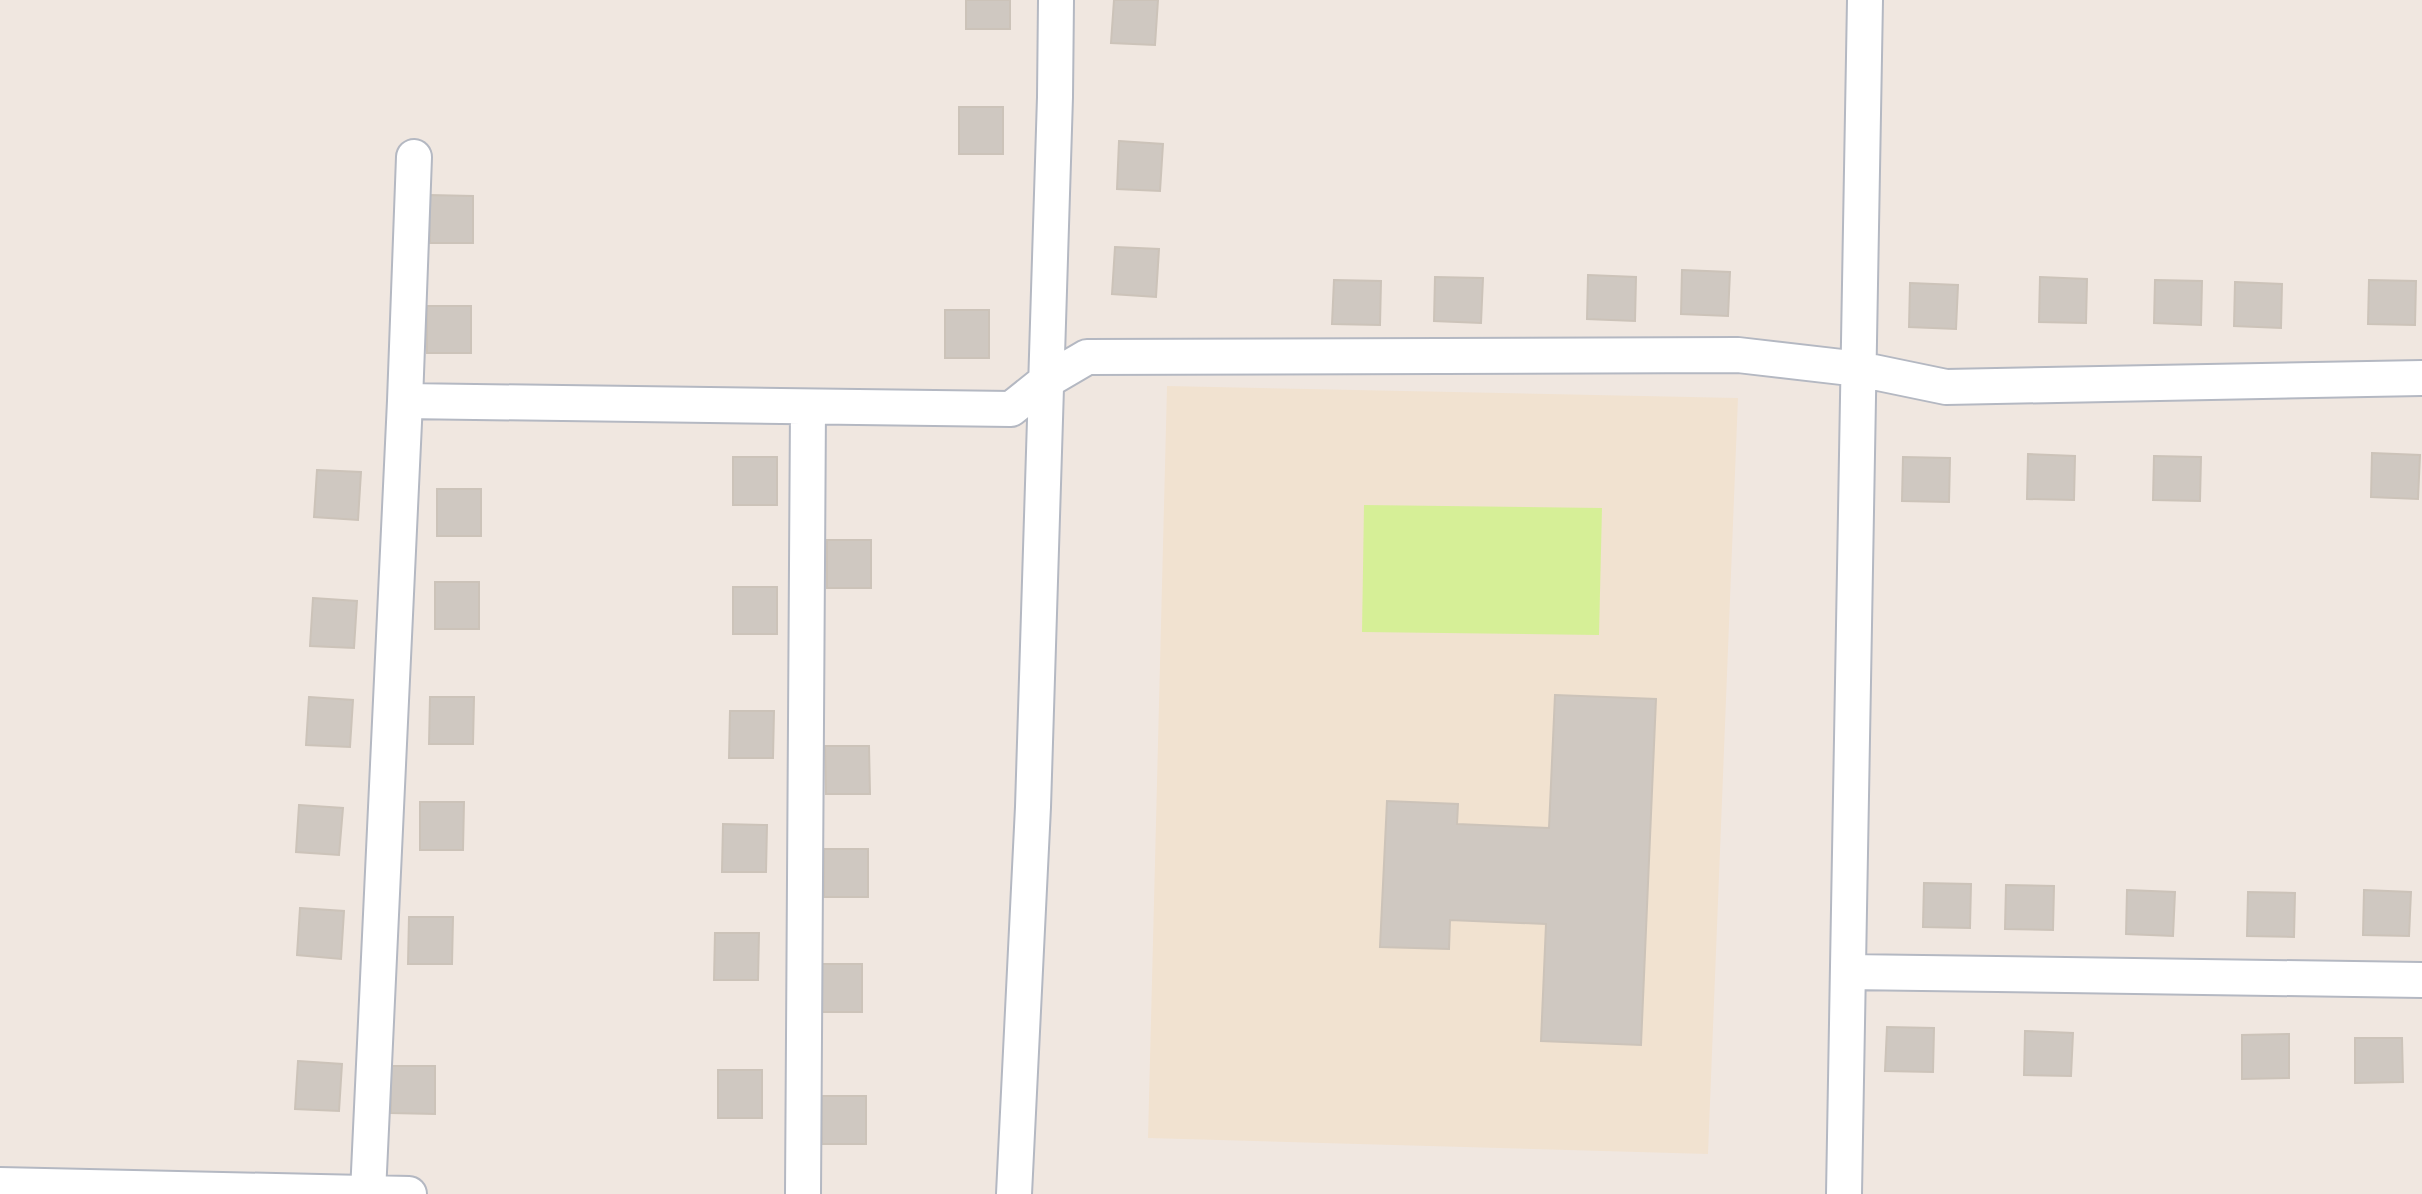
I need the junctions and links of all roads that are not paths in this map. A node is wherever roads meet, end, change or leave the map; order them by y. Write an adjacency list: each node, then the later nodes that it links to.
1 (1056, 0): 6 (street)
2 (1865, 0): 4 (street)
3 (414, 157): 7 (street)
4 (1859, 369): 5 (street); 6 (street); 9 (street)
5 (2422, 378)
6 (1046, 381): 8 (street); 15 (street)
7 (405, 401): 8 (street); 12 (street)
8 (808, 407): 14 (street)
9 (1848, 972): 10 (street); 16 (street)
10 (2422, 980)
11 (0, 1185): 12 (street)
12 (368, 1193): 13 (street)
13 (409, 1194)
14 (803, 1194)
15 (1014, 1194)
16 (1844, 1194)

